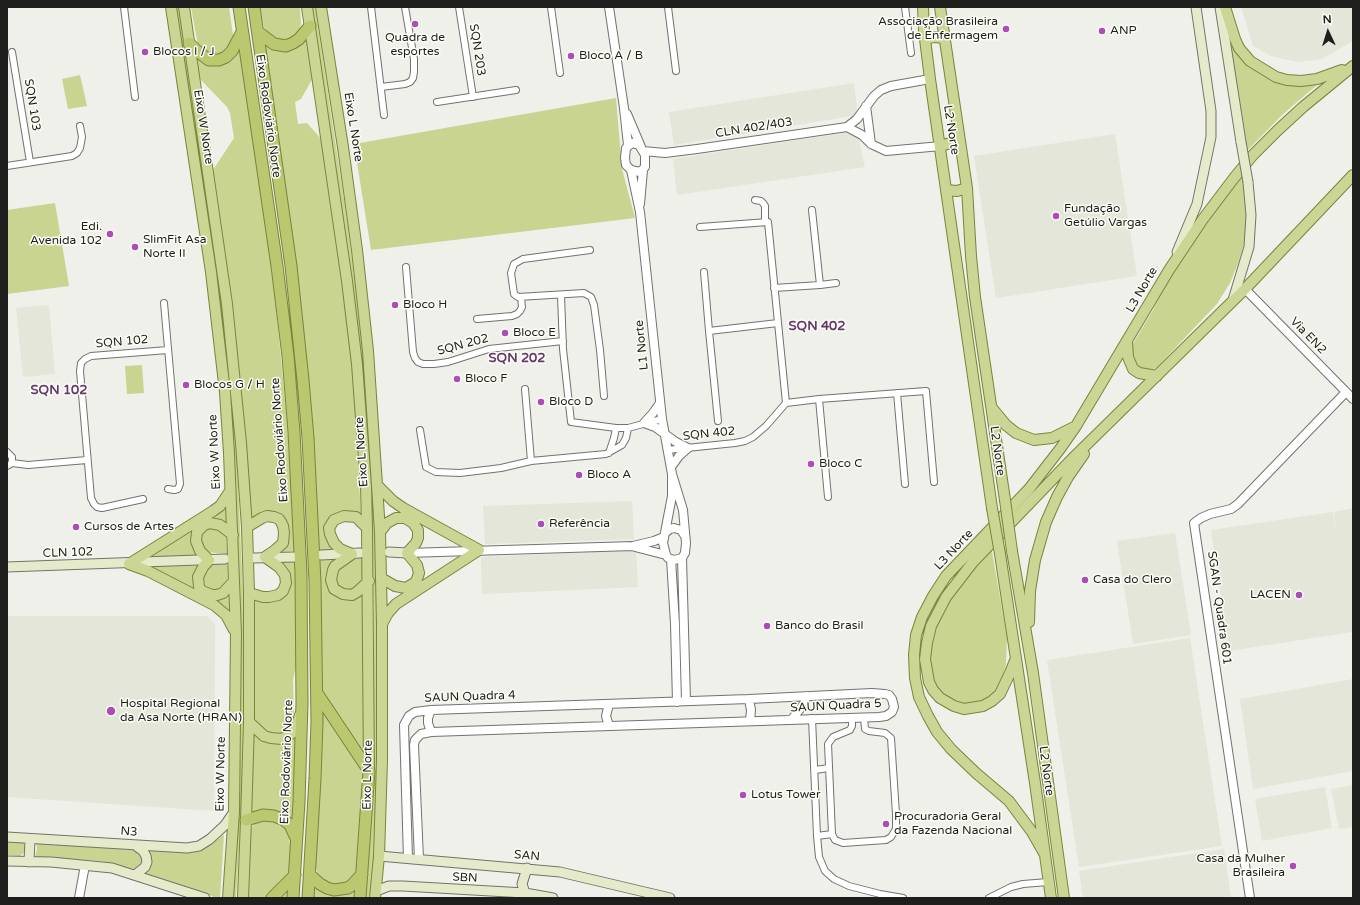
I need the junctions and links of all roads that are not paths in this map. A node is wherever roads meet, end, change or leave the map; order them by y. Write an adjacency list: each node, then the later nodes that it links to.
1 (124, 7): 34 (street)
2 (171, 7): 110 (main road, Eixo W Norte)
3 (184, 7): 25 (main road, Eixo W Norte)
4 (239, 7): 21 (highway, Eixo Rodoviário Norte)
5 (254, 7): 22 (highway, Eixo Rodoviário Norte)
6 (307, 7): 20 (main road, Eixo L Norte)
7 (321, 7): 108 (main road, Eixo L Norte)
8 (371, 7): 32 (street)
9 (405, 7): 32 (street)
10 (459, 7): 35 (street, SQN 203)
11 (551, 7): 30 (street)
12 (609, 7): 38 (street)
13 (668, 7): 29 (street)
14 (905, 7): 27 (street)
15 (923, 7): 24 (main road, L2 Norte)
16 (940, 7): 23 (main road, L2 Norte)
17 (1196, 7): 63 (main road, L3 Norte)
18 (1220, 7): 71 (main road, L3 Norte, bridge)
19 (1225, 7): 28 (main road)
20 (310, 26): 22 (highway); 114 (main road, Eixo L Norte)
21 (242, 31): 25 (highway); 147 (highway, Eixo Rodoviário Norte)
22 (258, 32): 142 (highway, Eixo Rodoviário Norte)
23 (944, 38): 24 (main road); 42 (main road, L2 Norte)
24 (925, 39): 31 (main road, L2 Norte)
25 (190, 43): 113 (main road, Eixo W Norte)
26 (12, 52): 48 (street, SQN 103)
27 (911, 53)
28 (1352, 66): 63 (main road, L3 Norte)
29 (676, 71)
30 (560, 73)
31 (930, 79): 37 (street); 45 (main road, L2 Norte)
32 (381, 87): 39 (street)
33 (516, 90): 35 (street)
34 (135, 97)
35 (473, 97): 36 (street)
36 (437, 102)
37 (866, 106): 41 (street); 43 (street)
38 (624, 108): 44 (street); 46 (street)
39 (384, 115)
40 (80, 126): 48 (street)
41 (847, 127): 43 (street); 47 (street, CLN 402/403)
42 (960, 140): 45 (main road); 54 (main road, L2 Norte)
43 (871, 144): 45 (street)
44 (628, 145): 46 (street); 51 (street)
45 (941, 146): 55 (main road, L2 Norte)
46 (642, 149): 47 (street, CLN 402/403); 49 (street)
47 (665, 153): 49 (street, CLN 402/403)
48 (30, 162): 50 (street)
49 (646, 162): 52 (street)
50 (7, 166)
51 (630, 170): 52 (street); 58 (street, L1 Norte)
52 (643, 170): 58 (street, L1 Norte)
53 (1353, 175): 68 (main road, L3 Norte)
54 (967, 188): 55 (main road); 88 (main road, L2 Norte)
55 (946, 190): 140 (main road, L2 Norte, bridge)
56 (755, 200): 59 (street)
57 (812, 210): 66 (street)
58 (640, 212): 86 (street, L1 Norte)
59 (765, 222): 60 (street); 67 (street)
60 (700, 227)
61 (590, 250): 70 (street)
62 (406, 267): 76 (street, SQN 202)
63 (1169, 270): 77 (main road, L3 Norte)
64 (704, 272): 75 (street, SQN 402)
65 (836, 283): 66 (street)
66 (820, 284): 67 (street)
67 (774, 288): 74 (street)
68 (1245, 289): 71 (main road, L3 Norte); 81 (street, Via EN2)
69 (561, 295): 70 (street); 76 (street); 83 (street)
70 (522, 298): 73 (street, SQN 202)
71 (1233, 300): 79 (main road, L3 Norte)
72 (164, 303): 78 (street)
73 (477, 319)
74 (778, 323): 75 (street); 87 (street)
75 (709, 332): 90 (street, SQN 402)
76 (563, 341): 93 (street)
77 (1127, 341): 79 (main road); 92 (main road, L3 Norte)
78 (168, 350): 102 (street, SQN 102); 109 (street)
79 (1157, 376): 97 (main road, L3 Norte)
80 (525, 389): 103 (street)
81 (1346, 392): 85 (street, Via EN2); 198 (street, SGAN - Quadra 601)
82 (897, 393): 84 (street); 106 (street); 107 (street)
83 (604, 396)
84 (819, 399): 87 (street); 111 (street)
85 (1353, 399)
86 (660, 402): 89 (street, L1 Norte); 91 (street)
87 (786, 403): 98 (street, SQN 402)
88 (991, 407): 92 (main road); 141 (main road, L2 Norte, bridge)
89 (662, 419): 91 (street); 96 (street, L1 Norte)
90 (718, 421)
91 (644, 423): 94 (street); 96 (street)
92 (1076, 426): 169 (main road, L3 Norte)
93 (616, 428): 94 (street); 101 (street)
94 (628, 428): 101 (street)
95 (420, 430): 103 (street)
96 (665, 434): 98 (street); 99 (street, L1 Norte)
97 (1097, 436): 140 (main road, L3 Norte); 141 (main road)
98 (688, 448): 99 (street, SQN 402); 105 (street)
99 (667, 450): 105 (street, L1 Norte)
100 (7, 452): 104 (street)
101 (609, 453): 103 (street)
102 (87, 460): 104 (street); 112 (street, SQN 102)
103 (531, 461)
104 (9, 465)
105 (671, 471): 117 (street, L1 Norte); 118 (street, L1 Norte)
106 (934, 482)
107 (905, 484)
108 (377, 485): 115 (main road, Eixo L Norte); 120 (main road)
109 (168, 489)
110 (230, 490): 116 (main road, Eixo W Norte); 132 (main road)
111 (828, 497)
112 (143, 499)
113 (247, 527): 126 (main road); 137 (main road, Eixo W Norte)
114 (367, 528): 123 (main road); 136 (main road, Eixo L Norte)
115 (380, 532): 122 (main road); 134 (main road, Eixo L Norte)
116 (233, 535): 131 (main road); 135 (main road, Eixo W Norte)
117 (665, 535): 118 (street); 119 (street); 127 (street)
118 (685, 536): 129 (street)
119 (633, 546): 120 (street); 127 (street)
120 (479, 550): 122 (street); 138 (main road)
121 (389, 552): 122 (main road)
122 (407, 552): 134 (main road)
123 (356, 554): 124 (main road); 136 (main road)
124 (321, 555)
125 (294, 556): 126 (main road)
126 (265, 557): 128 (main road); 137 (main road)
127 (668, 557): 129 (street); 146 (street)
128 (254, 558)
129 (682, 558): 145 (street)
130 (225, 559): 131 (main road, CLN 102)
131 (209, 560): 132 (main road, CLN 102); 135 (main road)
132 (129, 564): 133 (main road, CLN 102); 139 (main road)
133 (7, 567)
134 (381, 578): 138 (main road, Eixo L Norte)
135 (234, 581): 139 (main road, Eixo W Norte)
136 (368, 581): 160 (main road, Eixo L Norte)
137 (249, 592): 155 (main road, Eixo W Norte)
138 (382, 624): 170 (main road, Eixo L Norte)
139 (236, 634): 161 (main road, Eixo W Norte)
140 (1016, 658): 169 (main road, L2 Norte)
141 (1033, 673): 197 (main road, L2 Norte)
142 (317, 693): 160 (highway); 180 (highway, Eixo Rodoviário Norte)
143 (807, 696): 144 (street, SAUN Quadra 5); 150 (street, SAUN Quadra 5); 153 (street)
144 (749, 700): 145 (street, SAUN Quadra 5); 154 (street)
145 (686, 701): 146 (street, SAUN Quadra 5)
146 (677, 702): 148 (street, SAUN Quadra 4)
147 (302, 703): 155 (main road); 167 (highway, Eixo Rodoviário Norte)
148 (609, 704): 149 (street, SAUN Quadra 4); 156 (street)
149 (431, 710): 157 (street); 171 (street, SAUN Quadra 4)
150 (864, 716): 151 (street, SAUN Quadra 5); 163 (street)
151 (852, 717): 152 (street, SAUN Quadra 5); 158 (street)
152 (812, 718): 153 (street, SAUN Quadra 5); 159 (street)
153 (792, 719): 154 (street, SAUN Quadra 5)
154 (750, 721): 156 (street, SAUN Quadra 5)
155 (249, 722): 162 (main road, Eixo W Norte)
156 (609, 726): 157 (street)
157 (431, 732): 172 (street)
158 (829, 768): 159 (street); 163 (street)
159 (815, 770): 164 (street)
160 (369, 771): 178 (highway)
161 (234, 812): 168 (main road, N3); 186 (main road, Eixo W Norte)
162 (246, 820): 167 (highway); 187 (main road, Eixo W Norte)
163 (832, 834): 164 (street)
164 (817, 836): 194 (street)
165 (7, 837): 166 (main road, N3)
166 (30, 839): 168 (main road, N3); 174 (main road)
167 (297, 842): 177 (highway, Eixo Rodoviário Norte)
168 (134, 845): 179 (main road)
169 (1044, 853): 181 (main road, L2 Norte)
170 (379, 856): 171 (main road, SAN); 183 (main road, Eixo L Norte)
171 (408, 859): 172 (main road, SAN)
172 (419, 859): 176 (main road, SAN)
173 (7, 861): 174 (main road)
174 (30, 862): 175 (main road)
175 (85, 865): 179 (main road); 184 (street)
176 (526, 868): 182 (main road); 193 (main road, SAN)
177 (295, 874): 188 (highway); 189 (highway, Eixo Rodoviário Norte)
178 (362, 874): 180 (highway); 191 (highway)
179 (135, 875): 185 (main road)
180 (310, 875): 190 (highway, Eixo Rodoviário Norte)
181 (1048, 882): 195 (street); 196 (main road, L2 Norte)
182 (525, 893): 183 (main road, SBN); 192 (main road, SBN)
183 (376, 895)
184 (79, 898)
185 (206, 898)
186 (228, 898)
187 (243, 898)
188 (272, 898)
189 (293, 898)
190 (308, 898)
191 (360, 898)
192 (553, 898)
193 (670, 898)
194 (903, 898)
195 (989, 898)
196 (1051, 898)
197 (1064, 898)
198 (1250, 898)

